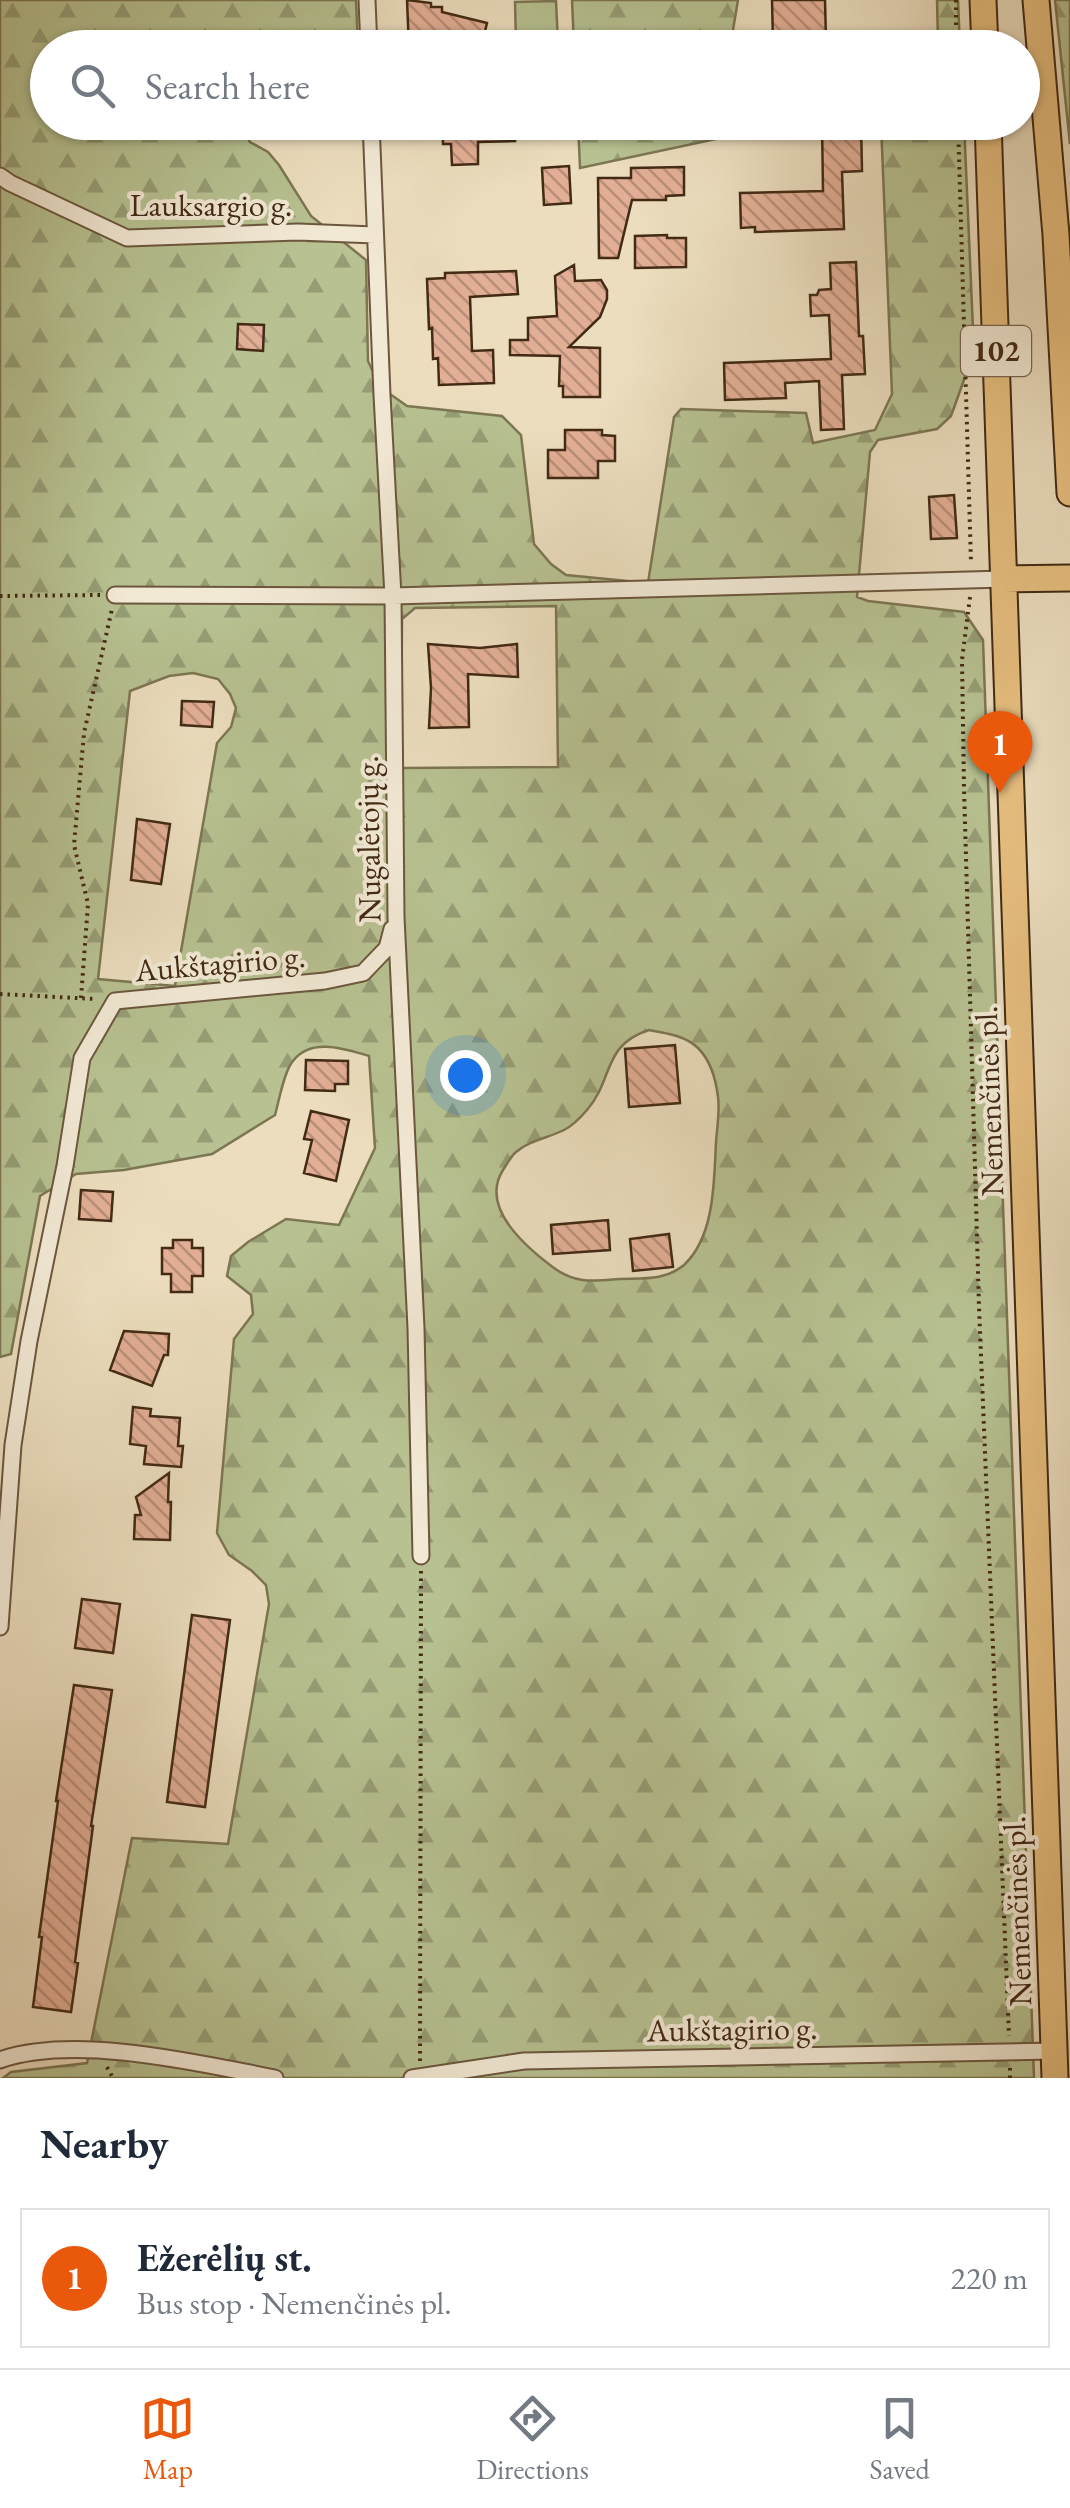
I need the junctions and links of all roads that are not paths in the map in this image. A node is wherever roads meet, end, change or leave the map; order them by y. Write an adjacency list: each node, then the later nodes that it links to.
1 (367, 0): 4 (street)
2 (983, 0): 5 (main road)
3 (1036, 0): 6 (main road, 102)
4 (368, 30)
5 (984, 30)
6 (1039, 30)
7 (1040, 47): 12 (main road, 102)
8 (372, 140): 11 (street, Nugalėtojų g.)
9 (989, 140): 14 (main road, Nemenčinės pl. / 102)
10 (0, 176): 11 (street, Lauksargio g.)
11 (375, 235): 16 (street, Nugalėtojų g.)
12 (1070, 493)
13 (1070, 578): 14 (main road)
14 (1004, 579): 16 (street); 20 (main road, Nemenčinės pl. / 102)
15 (115, 595): 16 (street)
16 (394, 596): 17 (street, Nugalėtojų g.)
17 (396, 917): 18 (street, Nugalėtojų g.); 19 (street, Aukštagirio g.)
18 (421, 1556)
19 (0, 1627)
20 (1054, 2052): 22 (street, Aukštagirio g.); 25 (main road, Nemenčinės pl. / 102)
21 (0, 2060): 23 (street)
22 (420, 2077): 24 (street, Aukštagirio g.)
23 (275, 2078)
24 (412, 2078)
25 (1055, 2078)

